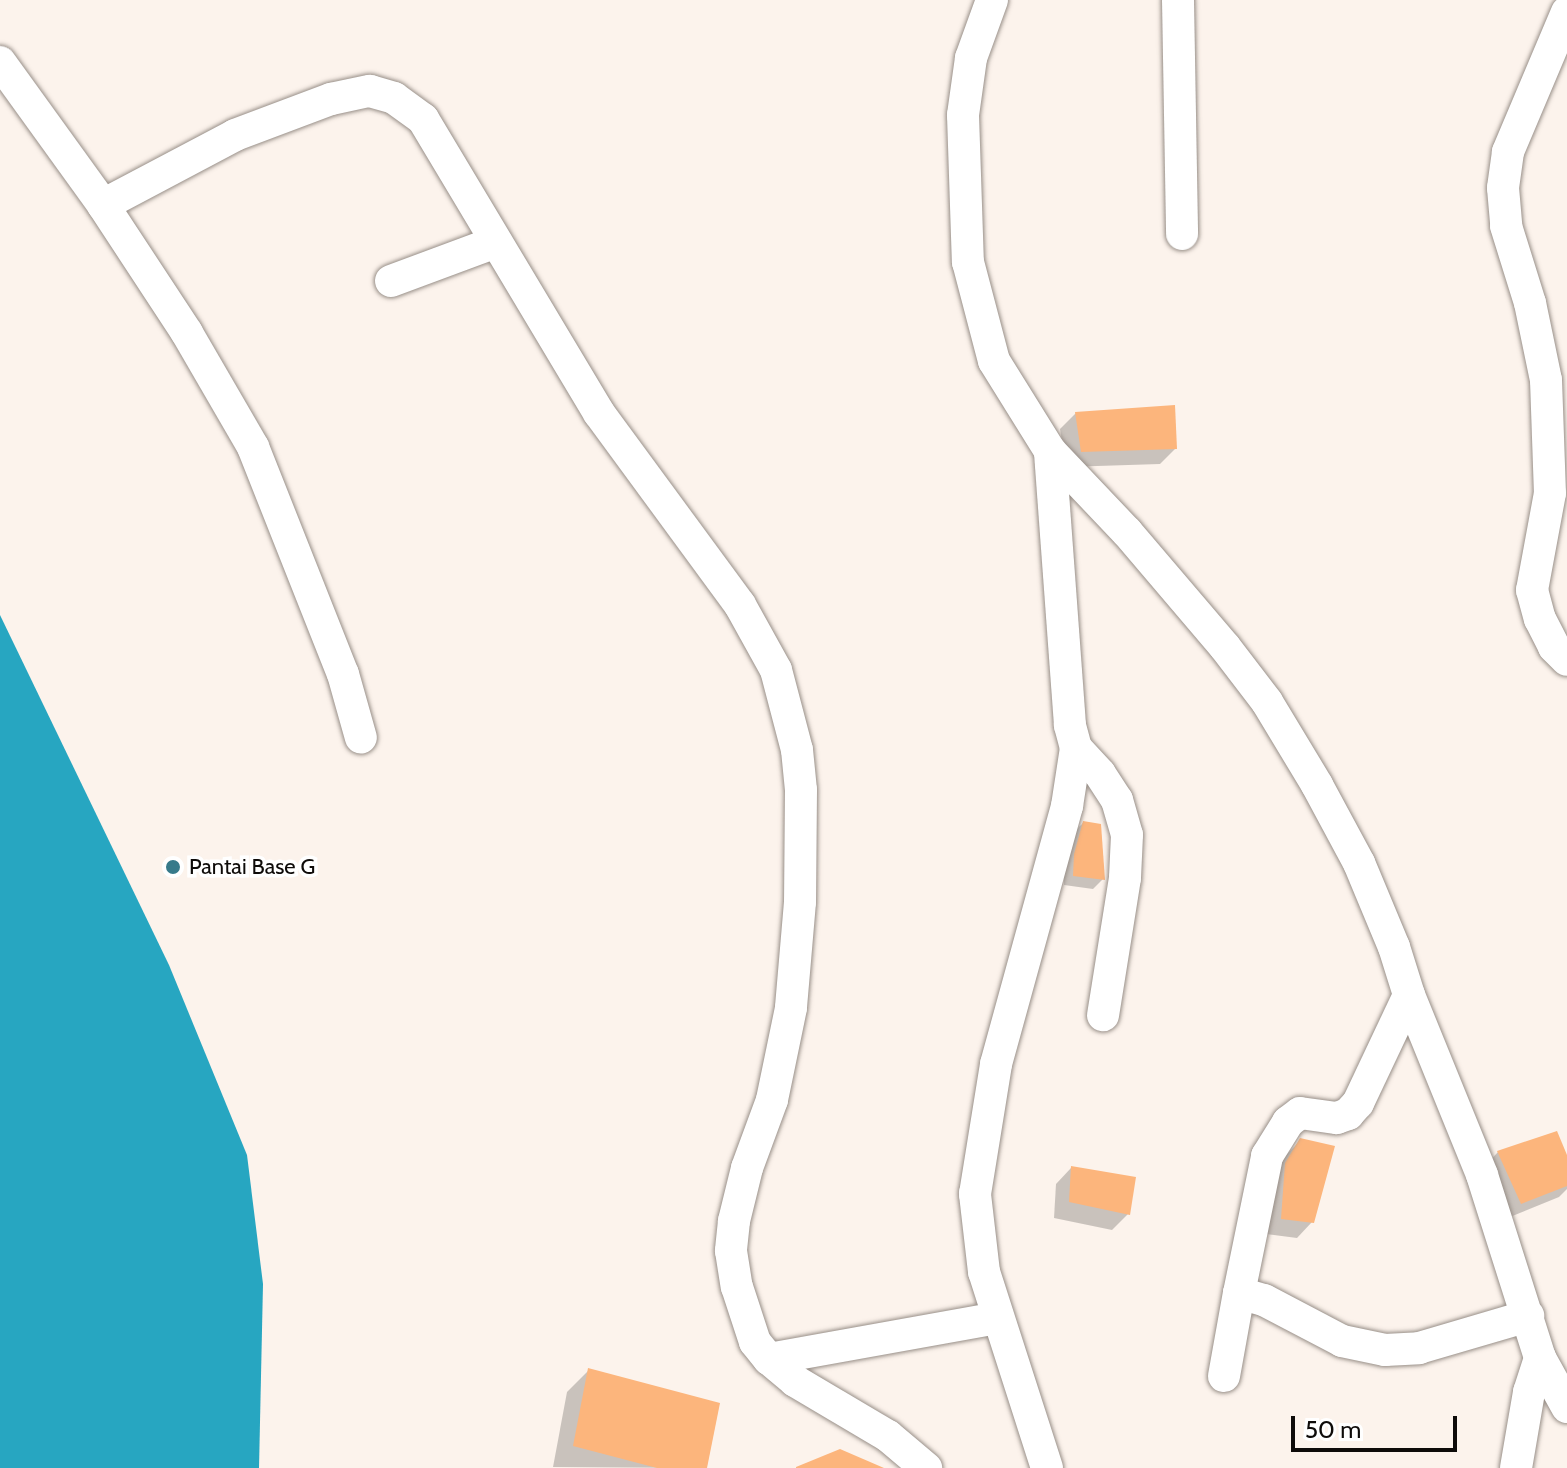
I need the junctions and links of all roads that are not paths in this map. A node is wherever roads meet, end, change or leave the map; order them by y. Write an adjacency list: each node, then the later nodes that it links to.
1 (992, 0): 9 (street)
2 (1178, 0): 6 (street)
3 (1567, 12): 10 (street)
4 (0, 62): 5 (street)
5 (103, 205): 7 (street); 11 (street)
6 (1182, 234)
7 (496, 242): 8 (street); 19 (street)
8 (391, 281)
9 (1050, 451): 12 (street); 13 (street)
10 (1567, 660)
11 (361, 738)
12 (1076, 748): 14 (street); 17 (street)
13 (1409, 995): 15 (street); 16 (street)
14 (1103, 1015)
15 (1239, 1293): 16 (street); 20 (street)
16 (1528, 1316): 18 (street)
17 (997, 1318): 19 (street); 23 (street)
18 (1540, 1358): 21 (street); 24 (street)
19 (769, 1359): 22 (street)
20 (1224, 1376)
21 (1567, 1407)
22 (926, 1468)
23 (1047, 1468)
24 (1516, 1468)

